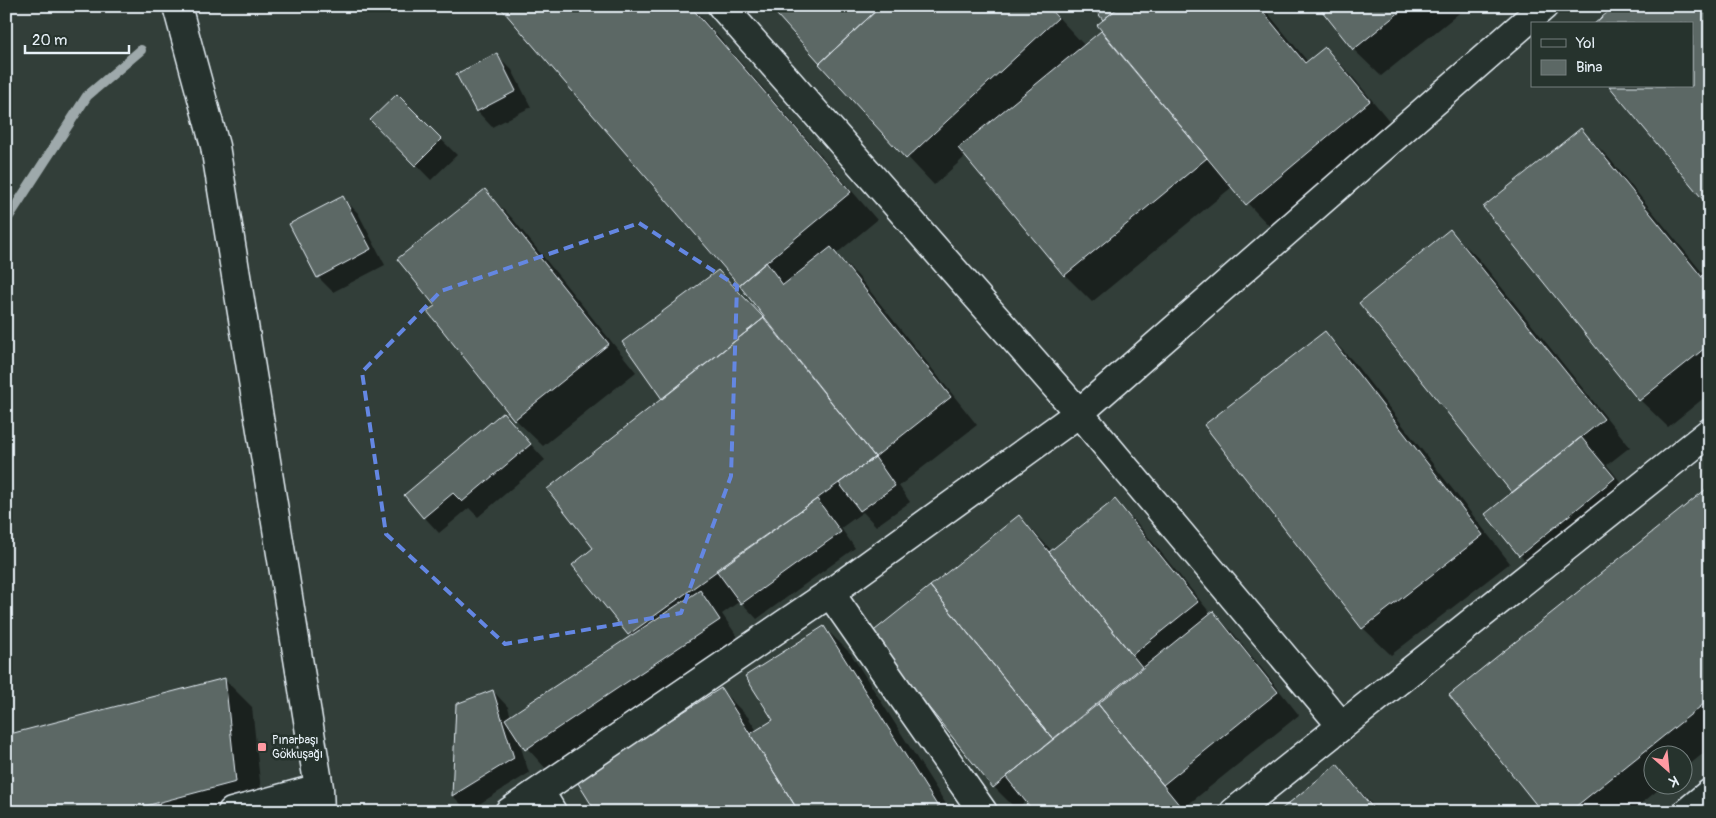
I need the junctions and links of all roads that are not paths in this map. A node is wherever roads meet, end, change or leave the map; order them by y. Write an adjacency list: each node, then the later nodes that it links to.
1 (177, 6): 9 (street)
2 (722, 6): 4 (street)
3 (1544, 6): 4 (street)
4 (1079, 413): 6 (street); 7 (street)
5 (1710, 432): 7 (street)
6 (830, 593): 10 (street); 13 (street)
7 (1341, 725): 14 (street)
8 (1710, 792): 15 (street)
9 (320, 800): 11 (street)
10 (546, 802): 12 (street)
11 (232, 812)
12 (509, 812)
13 (983, 812)
14 (1234, 812)
15 (1687, 812)

